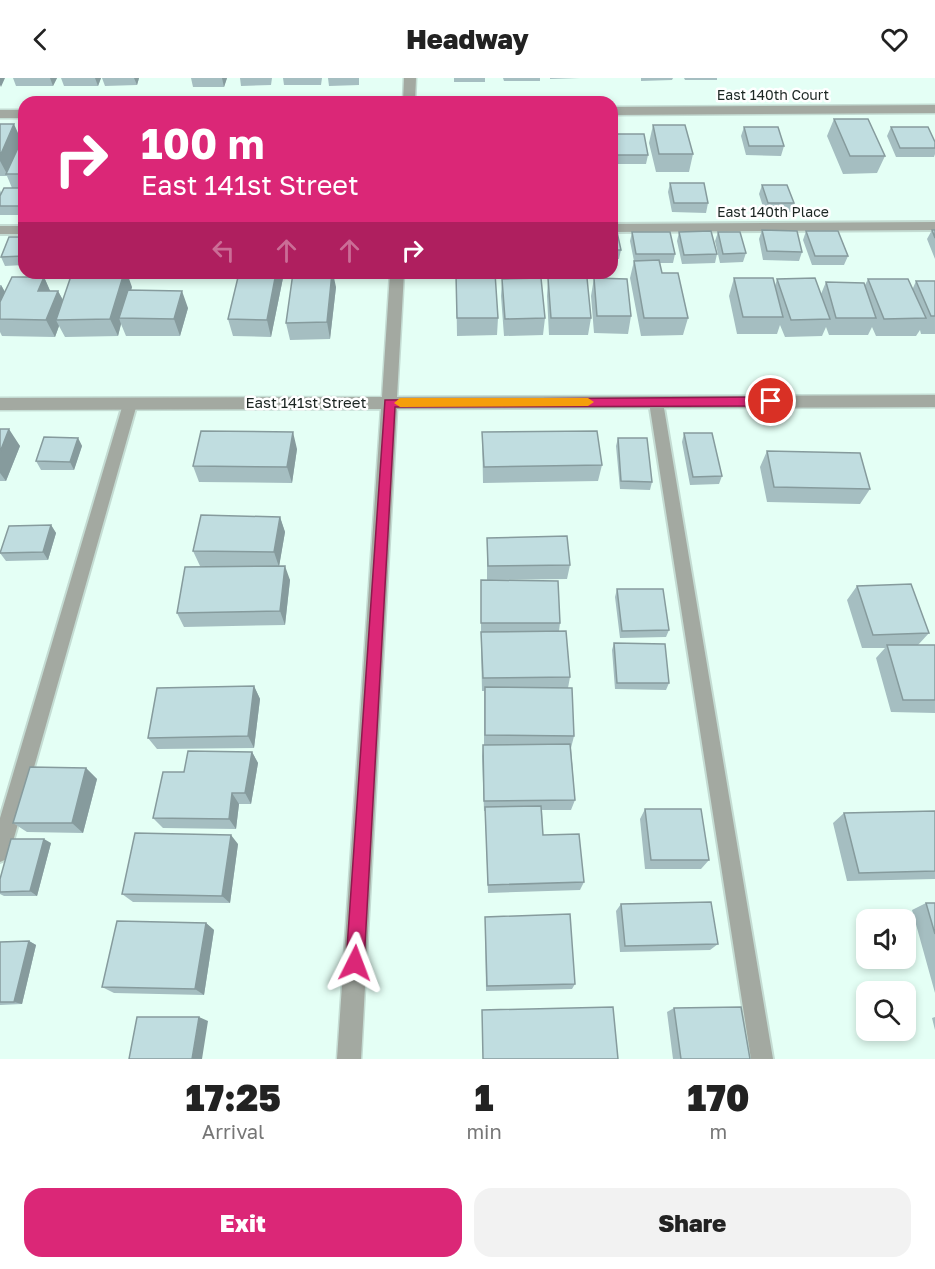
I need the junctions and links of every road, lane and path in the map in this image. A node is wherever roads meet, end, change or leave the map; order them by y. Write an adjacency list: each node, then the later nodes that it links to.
1 (410, 78): 2 (street)
2 (409, 96)
3 (935, 109): 4 (street, East 140th Court)
4 (618, 111)
5 (0, 114): 6 (street)
6 (18, 114)
7 (935, 226): 8 (lane, East 140th Place)
8 (618, 228)
9 (0, 230): 10 (lane)
10 (18, 230)
11 (397, 279): 13 (street)
12 (656, 402): 13 (street, East 141st Street); 14 (street, East 141st Street); 19 (lane)
13 (390, 403): 16 (street, East 141st Street); 18 (street)
14 (934, 403)
15 (0, 404): 16 (street, East 141st Street)
16 (130, 404): 17 (lane)
17 (0, 852)
18 (349, 1059)
19 (762, 1059)

